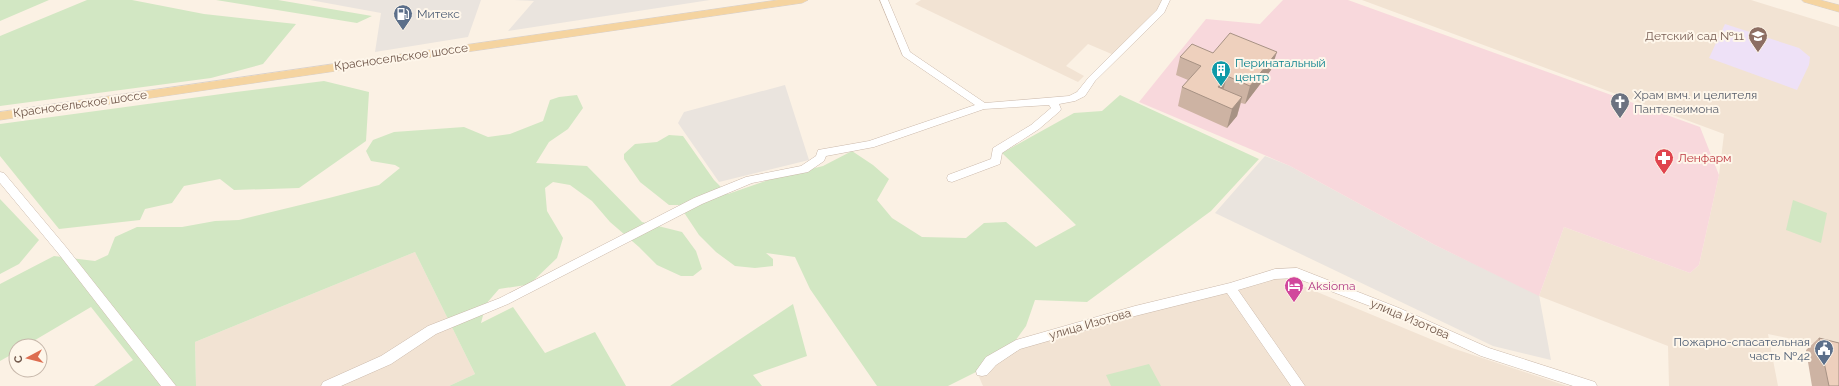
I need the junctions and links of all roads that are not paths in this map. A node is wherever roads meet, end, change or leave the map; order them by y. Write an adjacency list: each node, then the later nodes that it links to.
1 (802, 0): 8 (main road, Красносельское шоссе)
2 (884, 0): 7 (street)
3 (1166, 0): 6 (street)
4 (1808, 0): 5 (main road)
5 (1839, 9)
6 (1054, 101): 7 (street); 10 (street)
7 (983, 106): 14 (street)
8 (0, 116)
9 (0, 176): 13 (street)
10 (952, 178)
11 (1230, 288): 12 (street, улица Изотова); 15 (street); 16 (street, улица Изотова)
12 (982, 372)
13 (169, 386)
14 (328, 386)
15 (1298, 386)
16 (1590, 386)

